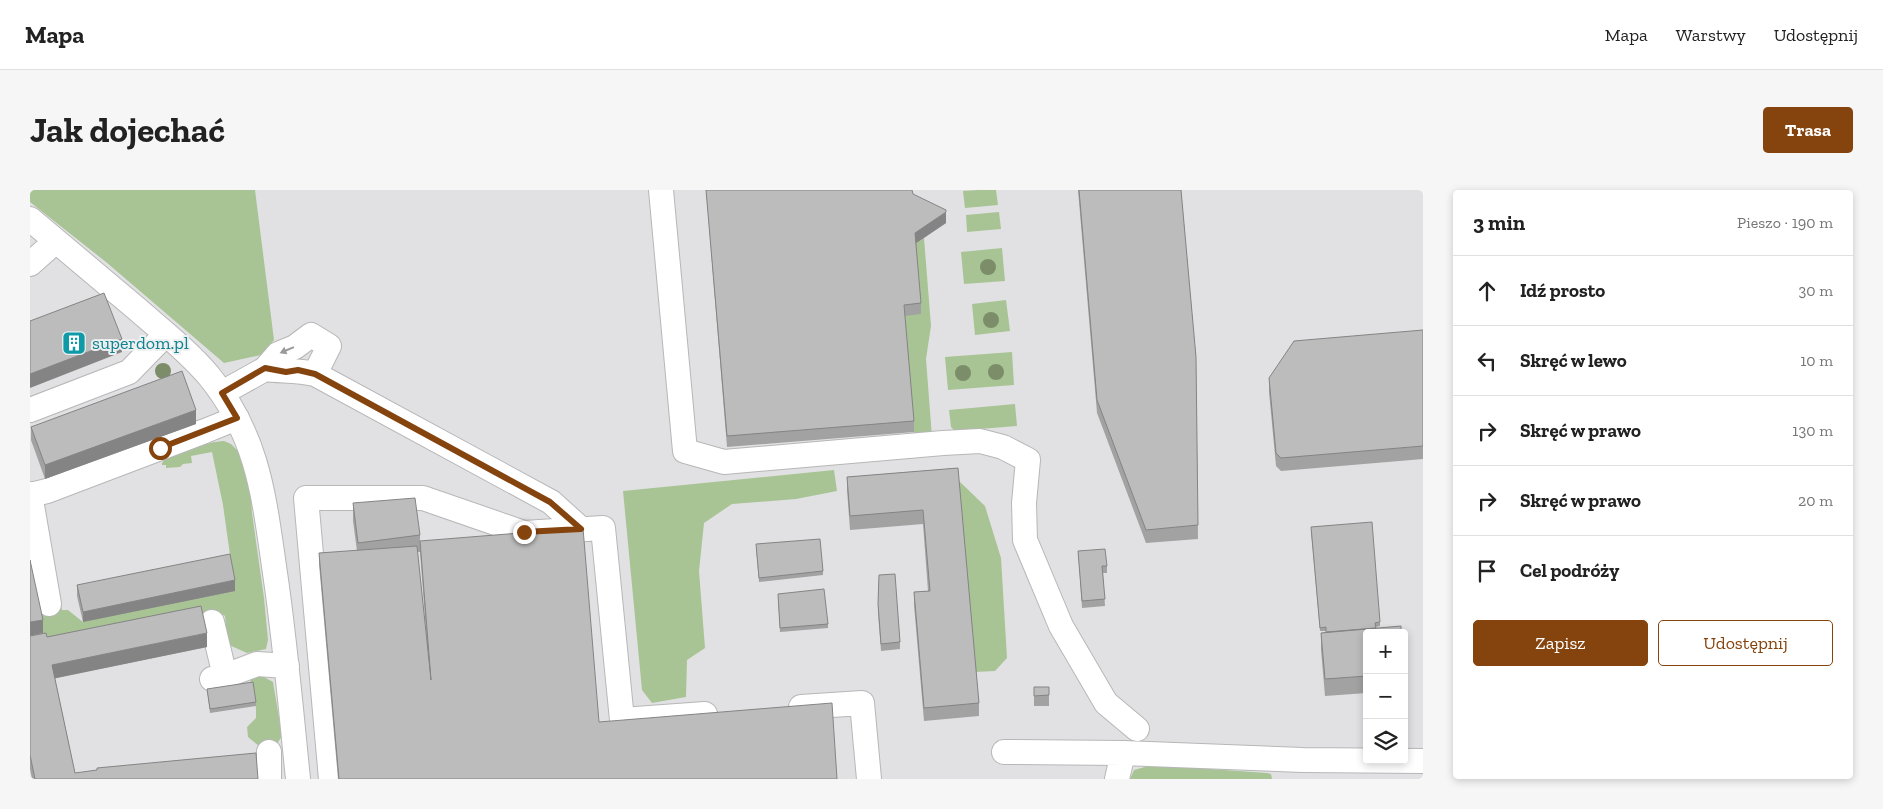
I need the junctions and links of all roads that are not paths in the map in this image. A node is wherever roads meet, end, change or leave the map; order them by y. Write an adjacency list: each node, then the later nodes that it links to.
1 (661, 190): 18 (lane)
2 (30, 220): 3 (lane)
3 (56, 242): 4 (lane); 5 (lane)
4 (30, 264)
5 (166, 334): 8 (lane); 9 (lane)
6 (265, 368): 7 (lane); 7 (lane, one-way to 6); 8 (lane)
7 (315, 374): 12 (lane)
8 (222, 393): 10 (lane)
9 (30, 410)
10 (237, 418): 11 (lane); 15 (lane)
11 (35, 498): 13 (lane)
12 (581, 529): 17 (lane); 25 (lane)
13 (49, 604)
14 (212, 622): 15 (lane)
15 (287, 666): 24 (lane)
16 (776, 709): 26 (lane)
17 (728, 712)
18 (1137, 729)
19 (269, 752): 23 (lane)
20 (1004, 752): 21 (lane)
21 (1123, 753): 22 (lane); 27 (lane)
22 (1423, 761)
23 (269, 779)
24 (298, 779)
25 (331, 779)
26 (869, 779)
27 (1118, 779)

